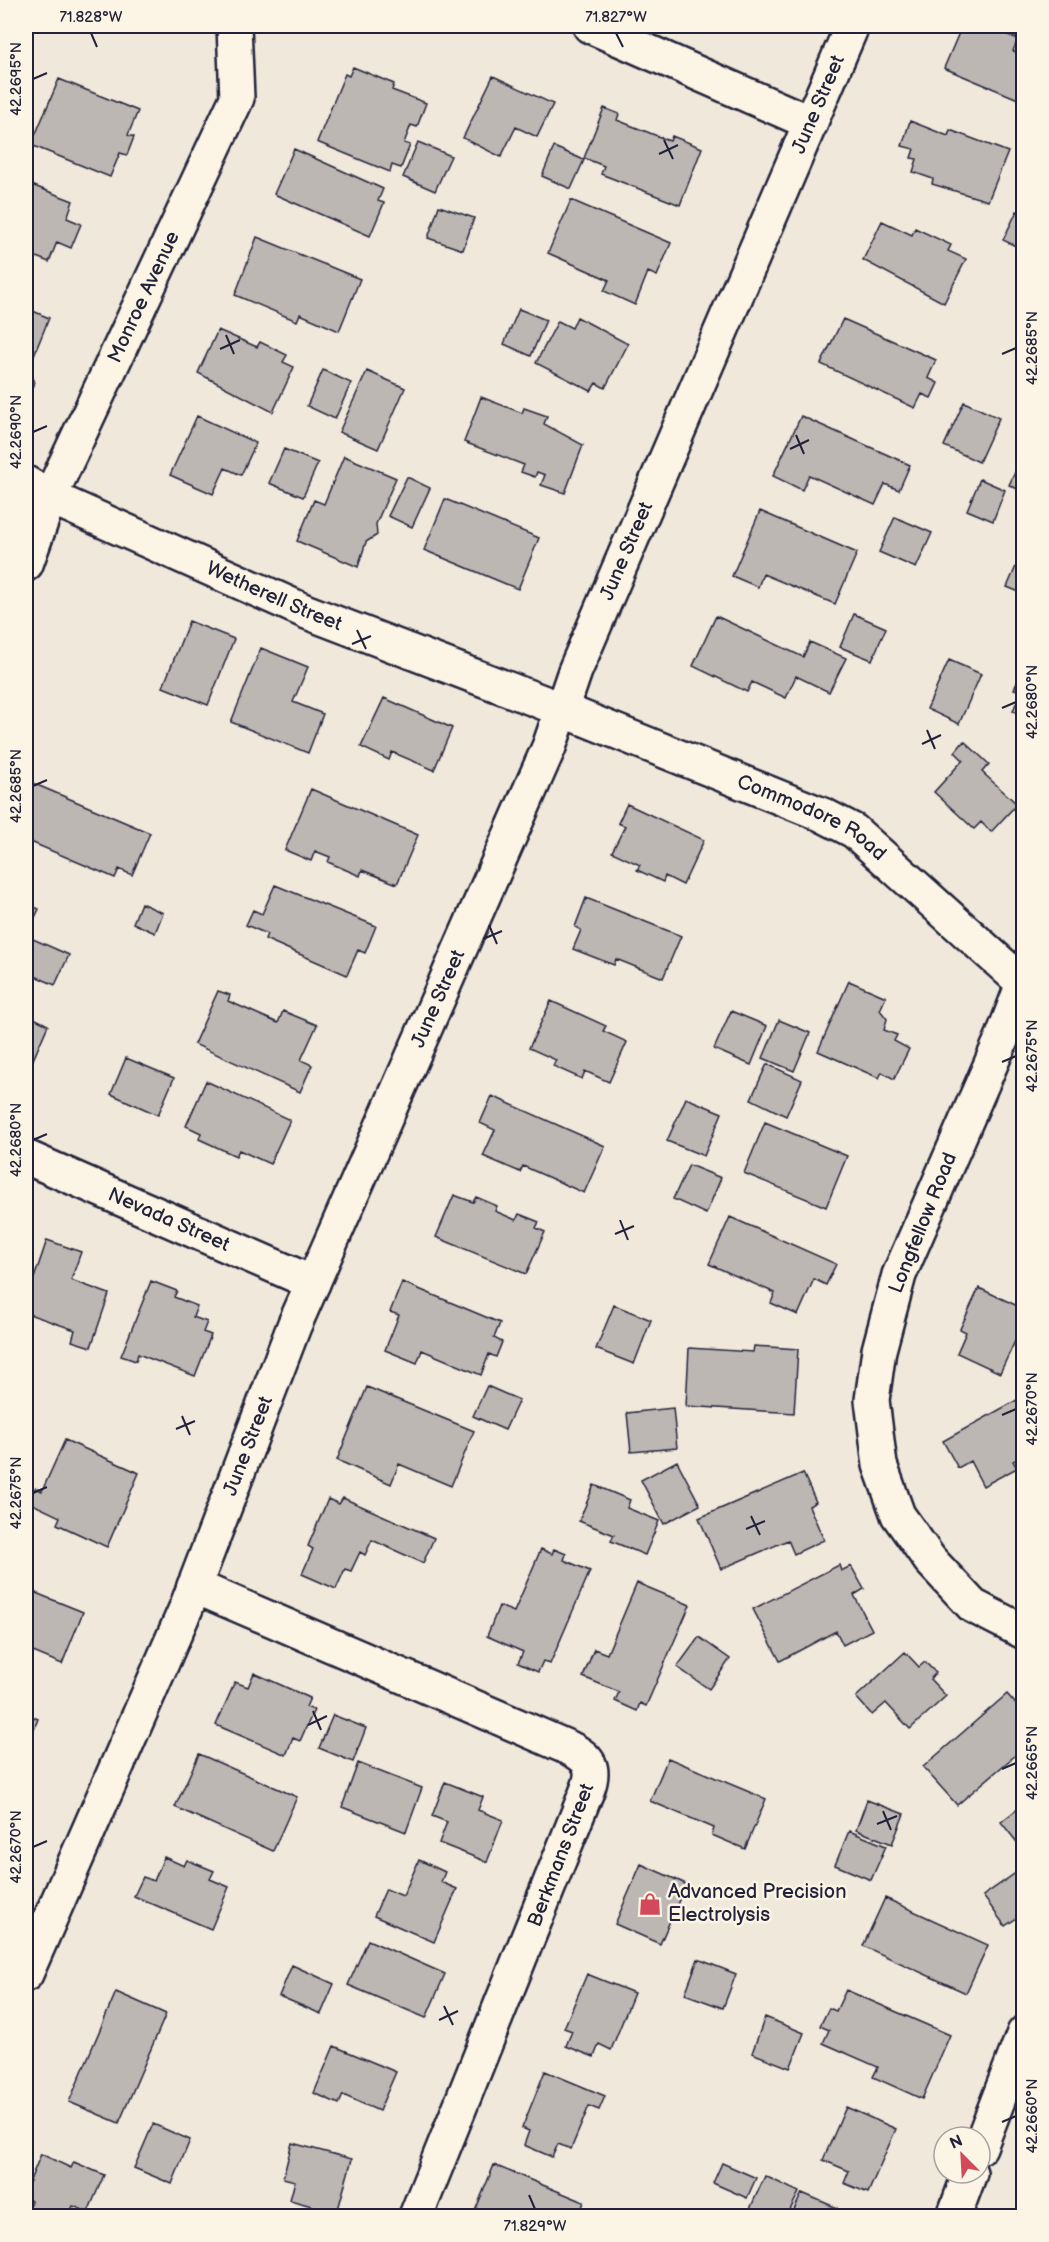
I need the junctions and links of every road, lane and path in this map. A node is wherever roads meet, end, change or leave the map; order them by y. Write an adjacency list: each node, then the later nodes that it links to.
1 (234, 26): 5 (street, Monroe Avenue)
2 (590, 26): 4 (street)
3 (852, 26): 4 (street, June Street)
4 (811, 123): 7 (street, June Street)
5 (38, 490): 6 (street, Monroe Avenue); 7 (street, Wetherell Street)
6 (26, 564)
7 (563, 710): 8 (street, Commodore Road); 10 (street, June Street)
8 (1023, 983): 12 (street, Longfellow Road)
9 (26, 1157): 10 (street, Nevada Street)
10 (313, 1283): 11 (street, June Street)
11 (194, 1586): 13 (street, June Street); 17 (street, Berkmans Street)
12 (1023, 1632)
13 (26, 1974)
14 (1023, 2033): 15 (street)
15 (988, 2125)
16 (966, 2185): 18 (street)
17 (416, 2217)
18 (954, 2217)

